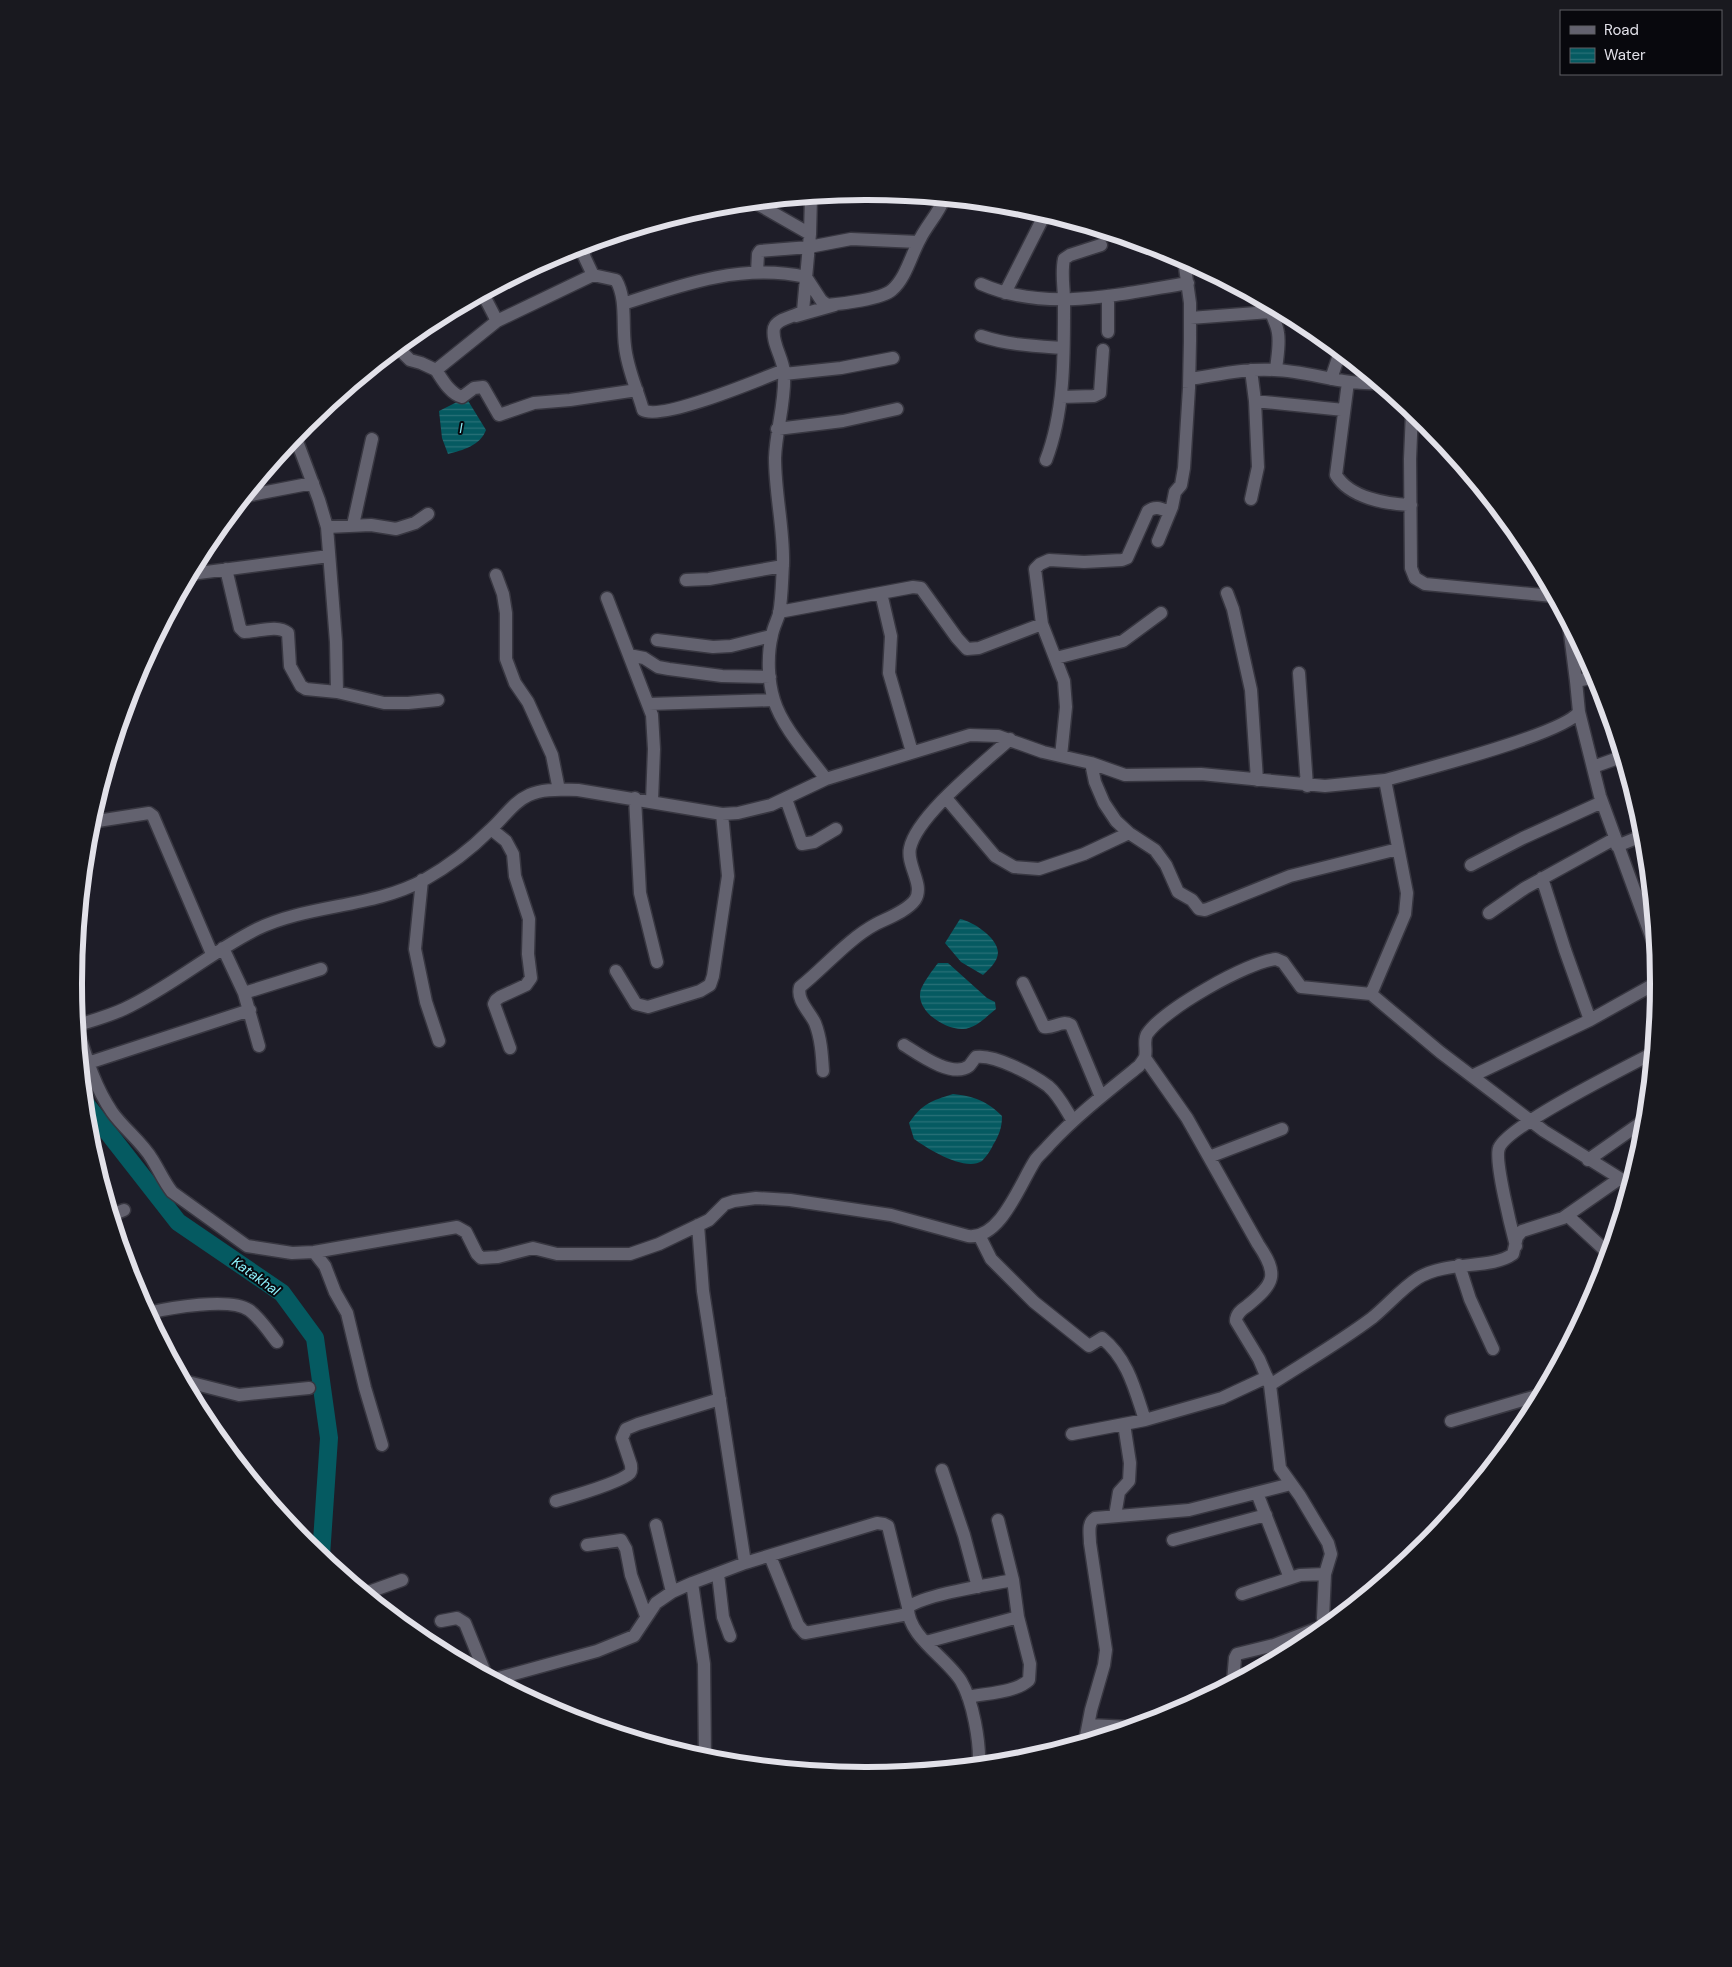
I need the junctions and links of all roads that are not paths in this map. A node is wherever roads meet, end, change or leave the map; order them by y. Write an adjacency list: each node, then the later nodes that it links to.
1 (811, 202): 5 (street)
2 (941, 204): 6 (street)
3 (763, 207): 5 (street)
4 (1042, 220): 16 (street)
5 (810, 234): 8 (street)
6 (918, 242): 8 (street); 21 (street)
7 (1101, 245): 19 (street)
8 (808, 247): 11 (street); 13 (street)
9 (584, 253): 12 (street)
10 (1186, 269): 14 (street)
11 (757, 272): 13 (street); 20 (street)
12 (593, 275): 20 (street); 26 (street)
13 (806, 277): 21 (street); 24 (street)
14 (1188, 283): 17 (street); 25 (street)
15 (981, 284): 16 (street)
16 (1005, 293): 19 (street)
17 (1108, 296): 19 (street); 27 (street)
18 (486, 299): 26 (street)
19 (1064, 300): 29 (street)
20 (623, 304): 42 (street)
21 (838, 304): 24 (street)
22 (1265, 310): 25 (street)
23 (1272, 314): 36 (street)
24 (796, 316): 37 (street)
25 (1190, 318): 38 (street)
26 (497, 321): 34 (street)
27 (1108, 332)
28 (981, 336): 29 (street)
29 (1063, 348): 43 (street)
30 (1103, 350): 43 (street)
31 (402, 352): 34 (street)
32 (893, 358): 37 (street)
33 (1338, 358): 39 (street)
34 (436, 370): 42 (street)
35 (1251, 370): 36 (street); 38 (street); 44 (street)
36 (1276, 370): 39 (street)
37 (784, 372): 42 (street); 48 (street)
38 (1190, 379): 56 (street)
39 (1331, 379): 40 (street)
40 (1348, 382): 41 (street); 46 (street)
41 (1369, 383)
42 (638, 390)
43 (1061, 397): 51 (street)
44 (1255, 401): 46 (street); 54 (street)
45 (897, 410): 48 (street)
46 (1344, 410): 55 (street)
47 (1412, 421): 55 (street)
48 (777, 429): 62 (street)
49 (372, 439): 58 (street)
50 (298, 444): 52 (street)
51 (1046, 460)
52 (313, 482): 53 (street); 59 (street)
53 (255, 494)
54 (1251, 499)
55 (1410, 506): 69 (street)
56 (1170, 512): 60 (street); 73 (street)
57 (428, 514): 58 (street)
58 (353, 525): 59 (street)
59 (327, 526): 61 (street)
60 (1158, 540)
61 (329, 556): 63 (street); 83 (street)
62 (782, 566): 66 (street); 71 (street)
63 (226, 569): 64 (street); 83 (street)
64 (199, 573)
65 (496, 575): 98 (street)
66 (686, 580)
67 (1227, 593): 95 (street)
68 (880, 594): 71 (street); 73 (street); 89 (street)
69 (1547, 595)
70 (607, 598): 77 (street)
71 (779, 612): 74 (street)
72 (1161, 613): 78 (street)
73 (1042, 624): 78 (street)
74 (771, 636): 75 (street); 80 (street)
75 (657, 640)
76 (1571, 641): 82 (street)
77 (629, 655): 80 (street); 86 (street)
78 (1056, 658): 90 (street)
79 (1299, 673): 97 (street)
80 (770, 677): 85 (street)
81 (1588, 679): 82 (street)
82 (1576, 681): 87 (street)
83 (338, 692): 84 (street)
84 (438, 700)
85 (774, 700): 86 (street); 94 (street)
86 (649, 704): 102 (street)
87 (1579, 712): 93 (street); 96 (street)
88 (1010, 739): 89 (street); 90 (street); 100 (street)
89 (912, 752): 94 (street)
90 (1061, 756): 92 (street)
91 (1616, 759): 93 (street)
92 (1090, 763): 95 (street); 108 (street)
93 (1593, 767): 103 (street)
94 (826, 779): 101 (street)
95 (1257, 780): 97 (street)
96 (1385, 780): 97 (street); 111 (street)
97 (1306, 786)
98 (559, 790): 99 (street); 106 (street)
99 (635, 798): 102 (street); 118 (street)
100 (946, 798): 108 (street); 136 (street)
101 (786, 799): 104 (street); 107 (street)
102 (652, 802): 104 (street)
103 (1602, 802): 110 (street); 112 (street)
104 (722, 814): 120 (street)
105 (100, 821): 117 (street)
106 (491, 829): 114 (street); 131 (street)
107 (836, 829)
108 (1129, 833): 111 (street)
109 (1635, 837): 110 (street)
110 (1616, 842): 113 (street); 116 (street)
111 (1398, 849): 124 (street)
112 (1471, 865)
113 (1542, 878): 115 (street); 126 (street)
114 (422, 880): 117 (street); 128 (street)
115 (1490, 913)
116 (1647, 926)
117 (217, 951): 123 (street); 127 (street)
118 (657, 962)
119 (320, 969): 123 (street)
120 (616, 971)
121 (1023, 983): 138 (street)
122 (1650, 987): 126 (street)
123 (244, 993): 125 (street)
124 (1371, 994): 134 (street); 137 (street)
125 (250, 1010): 130 (street); 135 (street)
126 (1590, 1020): 137 (street)
127 (84, 1023)
128 (439, 1041)
129 (904, 1045): 140 (street)
130 (259, 1046)
131 (510, 1048)
132 (1646, 1057): 139 (street)
133 (86, 1058): 135 (street)
134 (1145, 1058): 138 (street); 143 (street)
135 (88, 1064): 151 (street)
136 (823, 1070)
137 (1472, 1076): 139 (street)
138 (1101, 1097): 140 (street)
139 (1530, 1120): 144 (street); 149 (street)
140 (1073, 1121): 148 (street)
141 (1636, 1127): 144 (street)
142 (1282, 1129): 143 (street)
143 (1209, 1157): 156 (street)
144 (1588, 1160): 145 (street)
145 (1624, 1181): 146 (street)
146 (1567, 1215): 149 (street); 150 (street)
147 (698, 1225): 148 (street); 151 (street); 159 (street)
148 (979, 1235): 161 (street)
149 (1516, 1246): 152 (street)
150 (1603, 1248)
151 (314, 1252): 165 (street)
152 (1459, 1265): 155 (street); 156 (street)
153 (155, 1311): 154 (street)
154 (277, 1342)
155 (1493, 1348)
156 (1269, 1381): 161 (street); 167 (street)
157 (192, 1383): 158 (street)
158 (309, 1388)
159 (720, 1399): 169 (street); 177 (street)
160 (1530, 1399): 162 (street)
161 (1145, 1420): 163 (street)
162 (1451, 1421)
163 (1124, 1424): 164 (street); 171 (street)
164 (1072, 1434)
165 (382, 1445)
166 (942, 1470): 184 (street)
167 (1291, 1484): 168 (street); 179 (street)
168 (1257, 1493): 170 (street); 171 (street)
169 (556, 1502)
170 (1266, 1515): 174 (street); 180 (street)
171 (1115, 1516): 200 (street)
172 (998, 1520): 182 (street)
173 (656, 1525): 186 (street)
174 (1172, 1540)
175 (587, 1545): 189 (street)
176 (770, 1556): 177 (street); 188 (street); 188 (street)
177 (745, 1563): 178 (street)
178 (718, 1574): 183 (street); 194 (street)
179 (1325, 1574): 180 (street); 191 (street)
180 (1290, 1578): 187 (street)
181 (402, 1580): 185 (street)
182 (1012, 1580): 184 (street); 190 (street)
183 (692, 1583): 186 (street); 203 (street)
184 (978, 1587): 188 (street)
185 (372, 1591)
186 (672, 1592): 189 (street)
187 (1242, 1594)
188 (908, 1610): 195 (street)
189 (646, 1616): 198 (street)
190 (1018, 1617): 195 (street); 199 (street)
191 (1323, 1619)
192 (441, 1622): 196 (street)
193 (1300, 1635): 197 (street)
194 (730, 1636)
195 (926, 1642): 199 (street)
196 (483, 1667)
197 (1234, 1675)
198 (502, 1677)
199 (968, 1697): 204 (street)
200 (1088, 1725): 201 (street); 202 (street)
201 (1112, 1727)
202 (1086, 1735)
203 (705, 1750)
204 (979, 1758)

